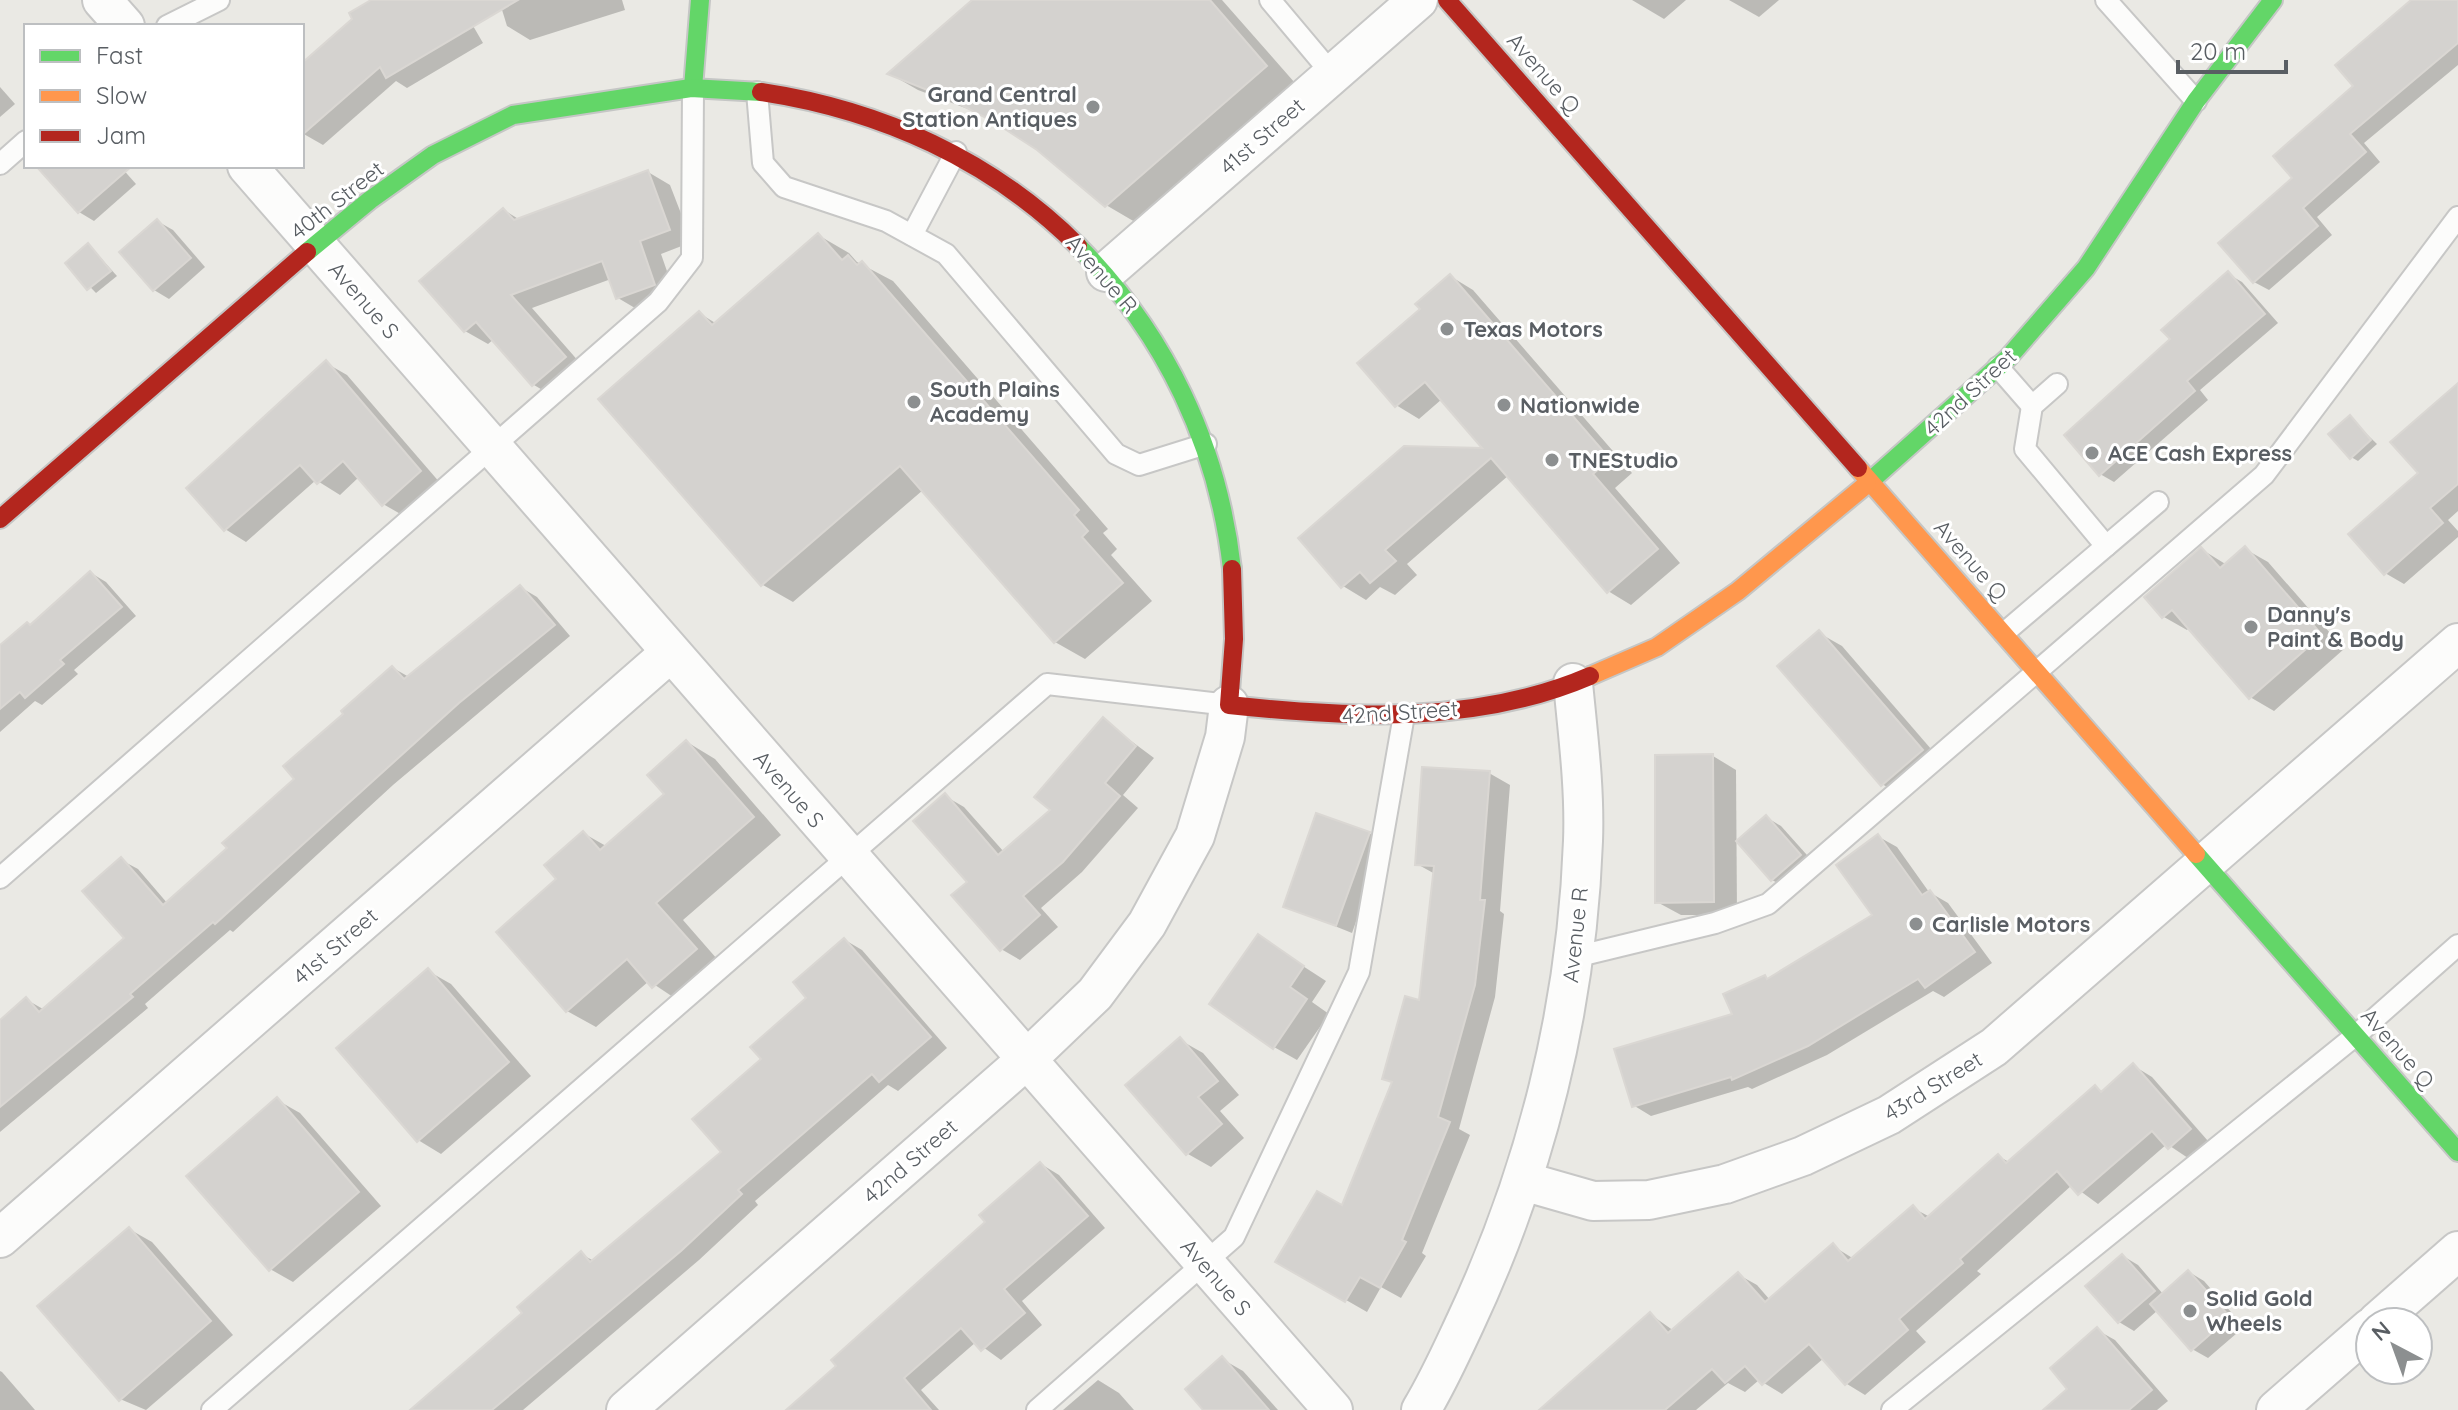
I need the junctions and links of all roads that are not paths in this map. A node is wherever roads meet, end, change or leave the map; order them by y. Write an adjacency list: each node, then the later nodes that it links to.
1 (102, 0): 9 (street)
2 (219, 0): 10 (lane)
3 (700, 0): 12 (main road)
4 (1270, 0): 11 (lane)
5 (1418, 0): 11 (street, 41st Street)
6 (1447, 0): 28 (main road, Avenue Q)
7 (2106, 0): 14 (lane)
8 (2273, 0): 14 (main road, 42nd Street)
9 (123, 24)
10 (171, 24)
11 (1333, 75): 22 (street, 41st Street)
12 (693, 88): 13 (main road, Avenue R); 21 (main road, 40th Street); 27 (lane)
13 (757, 92): 16 (main road, Avenue R); 20 (lane)
14 (2196, 101): 23 (main road, 42nd Street)
15 (24, 143): 17 (lane)
16 (956, 152): 20 (lane); 22 (main road, Avenue R)
17 (0, 164)
18 (249, 168): 21 (street, Avenue S)
19 (2458, 217): 35 (lane)
20 (912, 235): 26 (lane)
21 (316, 245): 27 (street, Avenue S); 30 (main road, 40th Street)
22 (1106, 272): 26 (main road, Avenue R)
23 (1998, 367): 25 (lane); 28 (main road, 42nd Street)
24 (2057, 384): 25 (lane)
25 (2032, 406): 31 (lane)
26 (1206, 444): 37 (main road, Avenue R)
27 (493, 450): 34 (street, Avenue S); 41 (lane)
28 (1871, 481): 32 (main road, Avenue Q); 36 (main road, 42nd Street)
29 (2158, 502): 31 (lane)
30 (0, 519)
31 (2106, 546): 32 (lane)
32 (2004, 633): 35 (main road, Avenue Q)
33 (2458, 643): 40 (street, 43rd Street)
34 (670, 653): 39 (street, Avenue S); 48 (street, 41st Street)
35 (2039, 674): 40 (main road, Avenue Q); 43 (lane)
36 (1573, 683): 38 (main road, 42nd Street); 43 (street, Avenue R)
37 (1229, 705): 38 (main road, 42nd Street); 39 (lane); 45 (street, 42nd Street)
38 (1404, 715): 50 (lane)
39 (849, 859): 45 (street, Avenue S); 53 (lane)
40 (2205, 864): 44 (main road, Avenue Q); 47 (street, 43rd Street)
41 (0, 878)
42 (2458, 945): 44 (lane)
43 (1575, 957): 47 (street, Avenue R)
44 (2355, 1036): 46 (main road, Avenue Q); 58 (lane)
45 (1026, 1060): 50 (street, Avenue S); 54 (street, 42nd Street)
46 (2458, 1152)
47 (1523, 1181): 57 (street)
48 (0, 1238)
49 (2458, 1251): 51 (street)
50 (1204, 1264): 55 (lane); 56 (street, Avenue S)
51 (2395, 1306)
52 (2354, 1342): 59 (street)
53 (212, 1410)
54 (626, 1410)
55 (1037, 1410)
56 (1333, 1410)
57 (1421, 1410)
58 (1892, 1410)
59 (2276, 1410)

